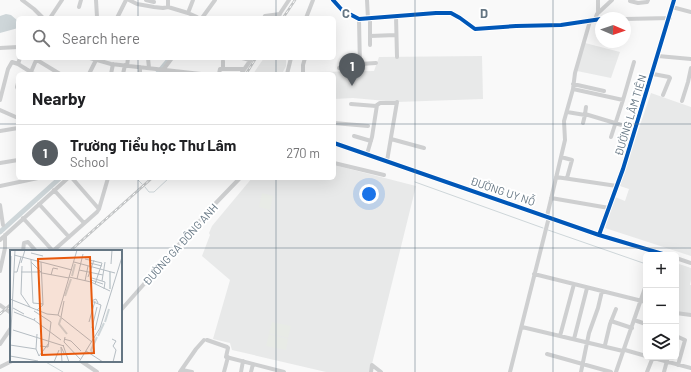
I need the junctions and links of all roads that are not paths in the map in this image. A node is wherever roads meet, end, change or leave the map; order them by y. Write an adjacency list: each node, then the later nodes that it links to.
1 (22, 0): 27 (street)
2 (62, 0): 28 (street)
3 (80, 0): 21 (street)
4 (96, 0): 29 (street)
5 (127, 0): 19 (street); 30 (street)
6 (146, 0): 19 (street)
7 (168, 0): 20 (street)
8 (193, 0): 26 (street)
9 (216, 0): 32 (street)
10 (289, 0): 34 (street)
11 (313, 0): 35 (street)
12 (333, 0): 39 (street)
13 (367, 0): 40 (street)
14 (598, 0): 23 (street)
15 (648, 0): 18 (street)
16 (674, 0): 22 (street, ĐƯỜNG LÂM TIÊN)
17 (611, 1): 24 (street)
18 (630, 1)
19 (154, 3): 20 (street)
20 (168, 6): 26 (street)
21 (79, 7)
22 (672, 7): 25 (street); 38 (street, ĐƯỜNG LÂM TIÊN)
23 (598, 12)
24 (599, 12)
25 (691, 12)
26 (188, 13): 31 (street)
27 (41, 16)
28 (51, 16)
29 (97, 16)
30 (117, 16)
31 (195, 16)
32 (202, 16)
33 (265, 16): 34 (street)
34 (278, 16)
35 (307, 16)
36 (396, 16): 40 (street); 42 (street); 44 (street)
37 (595, 17): 42 (street)
38 (670, 18): 41 (street); 49 (street, ĐƯỜNG LÂM TIÊN)
39 (358, 19): 40 (street); 67 (street)
40 (369, 19): 45 (street)
41 (631, 19)
42 (592, 21): 43 (street); 88 (street)
43 (595, 21)
44 (396, 35): 45 (street); 50 (street)
45 (370, 36): 46 (street)
46 (370, 45)
47 (16, 47): 48 (street)
48 (0, 48)
49 (658, 56): 51 (street); 87 (street, ĐƯỜNG LÂM TIÊN)
50 (397, 57)
51 (691, 59)
52 (19, 60): 76 (street); 91 (street)
53 (37, 60): 77 (street)
54 (39, 60): 78 (street)
55 (96, 60): 79 (street)
56 (99, 60): 66 (street)
57 (127, 60): 68 (street)
58 (148, 60): 70 (street)
59 (170, 60): 75 (street)
60 (250, 60): 74 (street)
61 (290, 60): 85 (street)
62 (304, 60): 86 (street)
63 (223, 61): 73 (street)
64 (634, 62): 92 (street)
65 (376, 63): 67 (street)
66 (113, 64): 68 (street); 80 (street)
67 (360, 64): 71 (street)
68 (126, 65): 69 (street); 81 (street)
69 (140, 67): 70 (street); 82 (street)
70 (149, 68): 75 (street)
71 (339, 68)
72 (691, 68): 93 (street)
73 (223, 69): 74 (street); 83 (street)
74 (244, 69): 84 (street)
75 (161, 71)
76 (32, 72)
77 (33, 72)
78 (57, 72)
79 (90, 72)
80 (111, 72)
81 (124, 72)
82 (140, 72)
83 (219, 72)
84 (242, 72)
85 (288, 72)
86 (304, 72)
87 (653, 74): 90 (street); 106 (street, ĐƯỜNG LÂM TIÊN)
88 (573, 87): 89 (street); 92 (street); 98 (street)
89 (604, 91)
90 (664, 94)
91 (0, 100)
92 (623, 100): 103 (street)
93 (682, 101)
94 (351, 104): 95 (street)
95 (376, 106): 110 (street); 111 (street)
96 (586, 107): 99 (street)
97 (0, 110): 100 (street)
98 (567, 112): 99 (street); 115 (street)
99 (585, 114): 102 (street); 103 (street)
100 (16, 117)
101 (336, 122): 104 (street)
102 (583, 123)
103 (615, 123): 106 (street); 109 (street)
104 (368, 126)
105 (16, 128): 107 (street)
106 (635, 129): 129 (street, ĐƯỜNG LÂM TIÊN)
107 (0, 131)
108 (354, 136): 111 (street)
109 (611, 137)
110 (391, 139): 113 (street); 117 (street)
111 (371, 141): 114 (street)
112 (336, 144): 114 (street, ĐƯỜNG UY NỖ)
113 (424, 148)
114 (367, 154): 117 (street, ĐƯỜNG UY NỖ)
115 (561, 157): 121 (street); 122 (street)
116 (16, 160): 118 (street)
117 (386, 161): 137 (street, ĐƯỜNG UY NỖ)
118 (0, 163)
119 (336, 163): 120 (street)
120 (384, 175)
121 (556, 177): 122 (street); 131 (street)
122 (568, 178): 129 (street)
123 (28, 180): 128 (street)
124 (66, 180): 130 (street)
125 (74, 180): 135 (street)
126 (107, 180): 135 (street)
127 (238, 180): 161 (street, ĐƯỜNG GA ĐÔNG ANH)
128 (0, 186)
129 (617, 186): 134 (street, ĐƯỜNG LÂM TIÊN)
130 (54, 190): 132 (street); 139 (street)
131 (551, 198): 134 (street); 137 (street)
132 (39, 204): 138 (street); 143 (street)
133 (0, 205): 136 (street)
134 (609, 208): 142 (street, ĐƯỜNG LÂM TIÊN)
135 (99, 209): 139 (street)
136 (1, 214): 140 (street)
137 (548, 216): 142 (street, ĐƯỜNG UY NỖ); 153 (street)
138 (23, 218): 141 (street); 147 (street)
139 (84, 223): 143 (street)
140 (4, 225)
141 (5, 235): 144 (street); 152 (street)
142 (599, 235): 149 (street, ĐƯỜNG UY NỖ)
143 (69, 237): 148 (street)
144 (0, 240)
145 (23, 250): 146 (street)
146 (35, 250)
147 (52, 250)
148 (54, 250)
149 (650, 252)
150 (679, 259): 151 (street)
151 (691, 263)
152 (0, 271)
153 (534, 274): 154 (street); 168 (street)
154 (574, 284): 155 (street); 173 (street)
155 (587, 288): 157 (street); 175 (street)
156 (645, 288): 158 (street)
157 (602, 291): 158 (street); 176 (street)
158 (641, 300): 165 (street)
159 (0, 305): 162 (street)
160 (616, 308): 166 (street)
161 (122, 309)
162 (10, 311)
163 (679, 314): 164 (street)
164 (691, 316)
165 (634, 320): 167 (street); 169 (street)
166 (611, 322): 169 (street); 178 (street)
167 (643, 323)
168 (522, 327): 173 (street); 207 (street)
169 (632, 328): 179 (street)
170 (10, 330): 171 (street)
171 (7, 334): 172 (street); 177 (street)
172 (10, 336)
173 (560, 336): 175 (street)
174 (679, 338): 192 (street)
175 (574, 339): 176 (street)
176 (587, 342): 178 (street); 191 (street)
177 (0, 344)
178 (605, 345): 179 (street)
179 (624, 350): 181 (street); 210 (street)
180 (547, 354): 191 (street)
181 (643, 355)
182 (228, 358): 186 (street); 197 (street); 200 (street)
183 (651, 360): 211 (street)
184 (659, 360): 189 (street)
185 (667, 360): 189 (street)
186 (243, 361): 190 (street); 201 (street)
187 (10, 362): 194 (street)
188 (82, 362): 198 (street)
189 (666, 363): 192 (street); 212 (street)
190 (253, 364): 193 (street); 202 (street)
191 (583, 364): 208 (street); 209 (street)
192 (678, 365): 195 (street)
193 (262, 366): 196 (street); 203 (street)
194 (0, 367)
195 (688, 369)
196 (271, 370): 204 (street)
197 (181, 371): 199 (street)
198 (97, 372)
199 (191, 372)
200 (224, 372)
201 (240, 372)
202 (251, 372)
203 (261, 372)
204 (284, 372)
205 (370, 372): 206 (street)
206 (381, 372)
207 (512, 372)
208 (581, 372)
209 (612, 372)
210 (616, 372)
211 (647, 372)
212 (664, 372)

